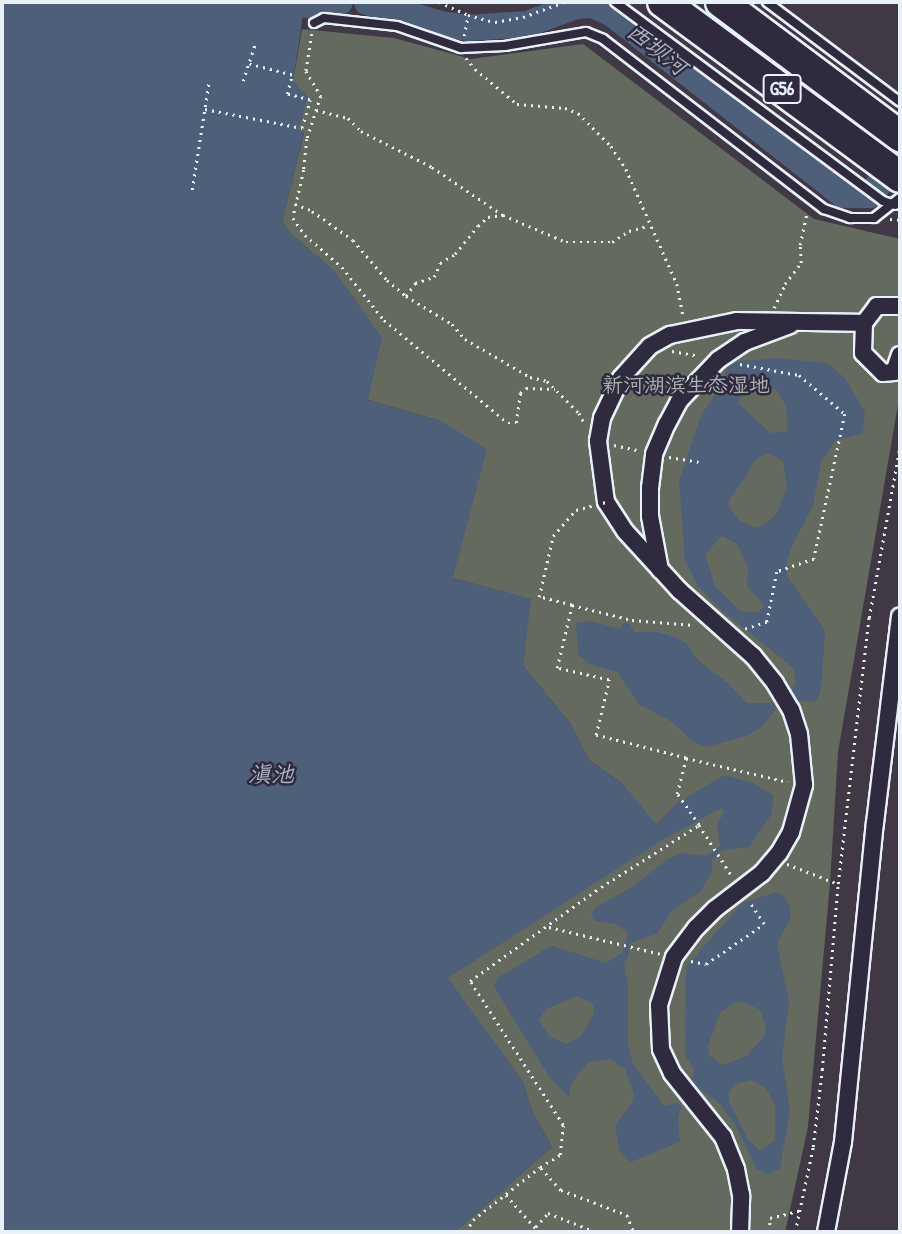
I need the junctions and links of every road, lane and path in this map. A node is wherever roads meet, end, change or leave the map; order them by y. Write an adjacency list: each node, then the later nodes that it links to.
1 (439, 2): 7 (path)
2 (564, 2): 7 (path)
3 (615, 2): 21 (lane)
4 (663, 2): 21 (highway, G56)
5 (721, 2): 19 (highway, G56)
6 (766, 2): 16 (lane)
7 (468, 15): 10 (path)
8 (314, 23): 10 (lane); 14 (path)
9 (255, 44): 11 (path)
10 (461, 45): 22 (lane); 25 (path)
11 (249, 64): 13 (path); 15 (path)
12 (209, 81): 17 (path)
13 (243, 81)
14 (321, 96): 15 (path); 18 (path)
15 (310, 100): 17 (path)
16 (900, 102)
17 (205, 109): 20 (path)
18 (316, 110): 23 (path); 24 (path)
19 (900, 136)
20 (192, 190)
21 (895, 195): 22 (lane)
22 (816, 202): 28 (path)
23 (295, 204): 26 (path); 36 (path)
24 (503, 215): 25 (path); 26 (path)
25 (650, 226): 31 (path)
26 (406, 296): 36 (path)
27 (900, 306): 30 (street)
28 (782, 311)
29 (800, 321): 30 (street); 31 (street); 34 (street)
30 (864, 323): 35 (street)
31 (687, 330): 32 (street)
32 (650, 346): 34 (path); 38 (street)
33 (900, 355): 35 (street)
34 (718, 360): 40 (street); 47 (path)
35 (897, 374)
36 (555, 389): 37 (path)
37 (590, 422)
38 (598, 441): 40 (path); 42 (street)
39 (900, 445): 52 (path)
40 (654, 454): 41 (path); 43 (street)
41 (699, 462)
42 (599, 500): 43 (street); 44 (path, bridge)
43 (660, 570): 46 (street)
44 (572, 605): 46 (path); 48 (path, bridge)
45 (900, 617): 68 (street)
46 (713, 619): 47 (street)
47 (730, 634): 49 (street)
48 (686, 758): 49 (path); 50 (path, bridge)
49 (804, 785): 51 (street)
50 (699, 825): 53 (path); 54 (path, bridge)
51 (774, 859): 52 (path); 53 (street)
52 (838, 884): 58 (path)
53 (741, 890): 55 (street); 55 (path)
54 (548, 927): 55 (path); 56 (path, bridge)
55 (674, 957): 65 (street)
56 (540, 1167): 57 (path); 64 (path)
57 (506, 1195): 59 (path); 60 (path)
58 (799, 1211): 66 (path); 67 (path)
59 (533, 1226): 61 (path); 62 (path); 63 (path)
60 (466, 1232)
61 (531, 1232)
62 (539, 1232)
63 (596, 1232)
64 (634, 1232)
65 (740, 1232)
66 (769, 1232)
67 (795, 1232)
68 (826, 1232)

